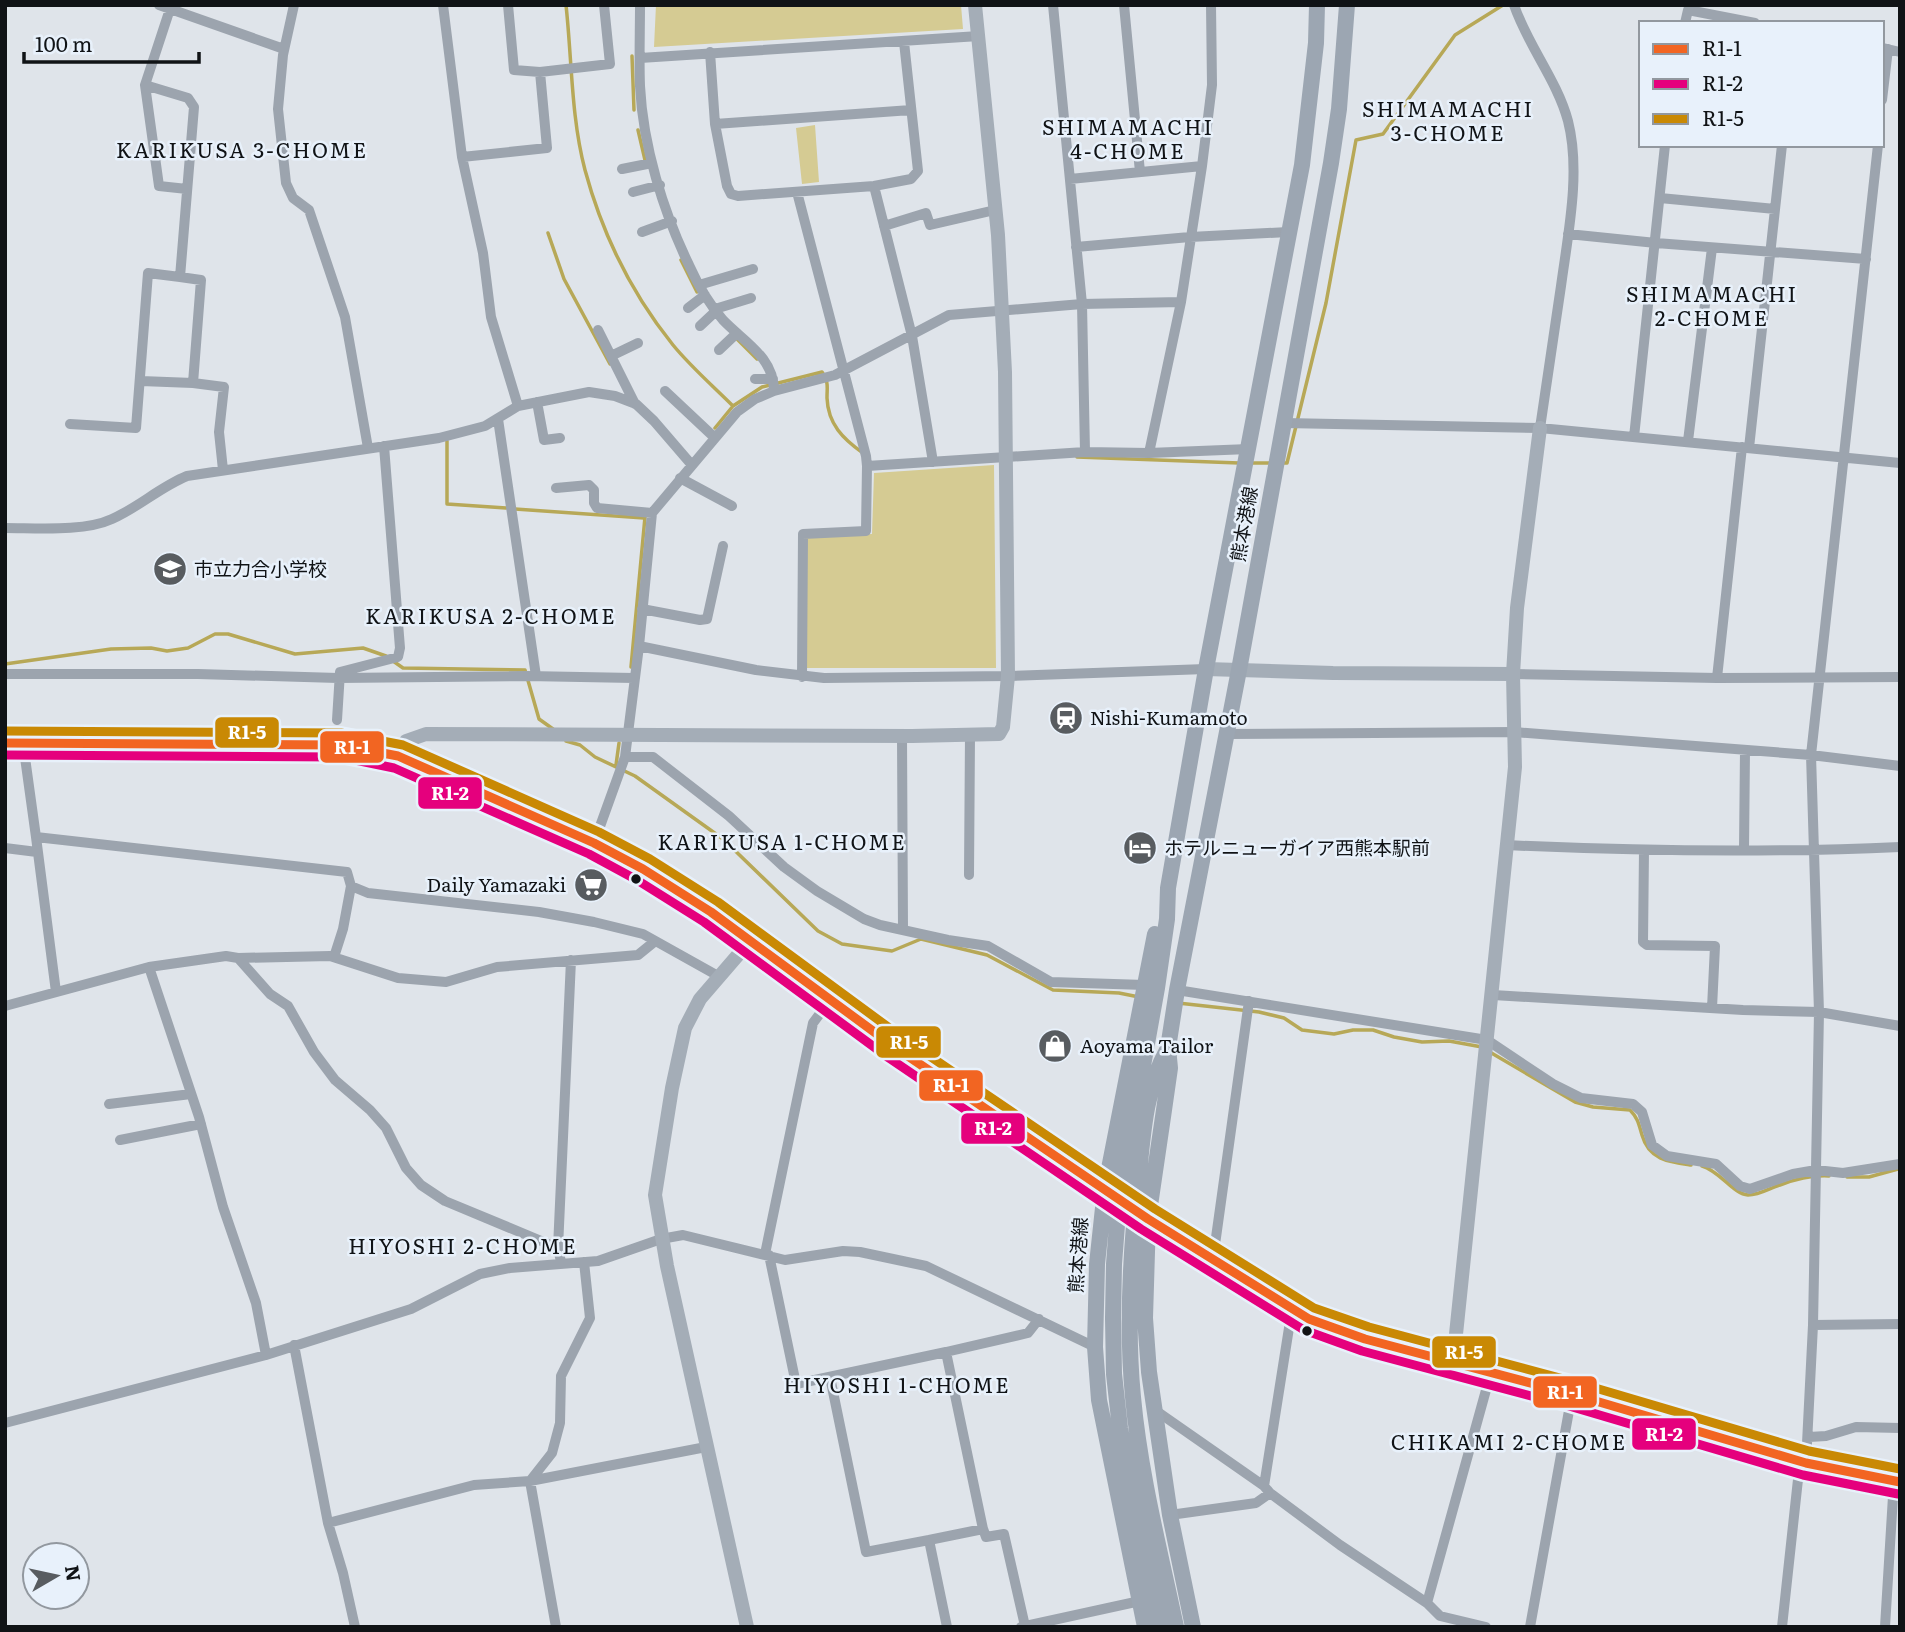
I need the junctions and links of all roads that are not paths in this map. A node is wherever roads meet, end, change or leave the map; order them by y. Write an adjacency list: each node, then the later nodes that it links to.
1 (159, 5): 14 (street)
2 (293, 5): 20 (street)
3 (443, 5): 31 (street)
4 (508, 5): 24 (street)
5 (604, 5): 24 (street)
6 (640, 5): 23 (street)
7 (975, 5): 17 (street)
8 (1053, 5): 36 (street)
9 (1124, 5): 35 (street)
10 (1211, 5): 33 (street)
11 (1317, 5): 48 (main road, 熊本港線)
12 (1347, 5): 83 (main road, 熊本港線)
13 (1514, 5): 49 (street)
14 (170, 9): 20 (street); 25 (street)
15 (1685, 21): 16 (street)
16 (1745, 21)
17 (978, 36): 18 (street); 44 (street)
18 (904, 43): 21 (street); 26 (street)
19 (1885, 48): 22 (street)
20 (284, 49): 91 (street)
21 (710, 52): 23 (street); 27 (street)
22 (1900, 52)
23 (640, 58): 32 (street)
24 (540, 72): 31 (street)
25 (145, 85): 39 (street); 39 (street)
26 (911, 110): 27 (street); 38 (street)
27 (715, 124): 41 (street)
28 (1665, 147): 42 (street)
29 (1782, 147): 43 (street)
30 (1878, 147): 55 (street)
31 (462, 157): 81 (street)
32 (652, 163): 34 (street); 37 (street)
33 (1202, 166): 35 (street); 50 (street)
34 (622, 169)
35 (1140, 172): 36 (street)
36 (1070, 179): 52 (street)
37 (660, 185): 40 (street); 45 (street)
38 (874, 186): 41 (street); 46 (street)
39 (187, 189): 57 (street)
40 (633, 192)
41 (797, 192): 72 (street)
42 (1660, 198): 43 (street); 51 (street)
43 (1775, 209): 54 (street)
44 (995, 210): 46 (street); 64 (street)
45 (672, 221): 47 (street); 58 (street)
46 (884, 226): 68 (street)
47 (642, 232)
48 (1288, 232): 50 (street); 93 (main road, 熊本港線)
49 (1568, 234): 51 (street); 85 (street)
50 (1190, 237): 52 (street); 60 (street)
51 (1656, 243): 53 (street); 87 (street)
52 (1076, 247): 61 (street)
53 (1712, 248): 54 (street); 89 (street)
54 (1770, 253): 55 (street); 92 (street)
55 (1866, 259): 97 (street)
56 (753, 269): 58 (street)
57 (180, 278): 75 (street); 76 (street)
58 (702, 290): 62 (street); 63 (street)
59 (751, 298): 63 (street)
60 (1181, 302): 61 (street); 95 (street)
61 (1082, 304): 64 (street); 94 (street)
62 (688, 308)
63 (715, 310): 65 (street); 67 (street)
64 (1002, 310): 68 (street); 96 (street)
65 (701, 326)
66 (598, 330): 71 (street)
67 (737, 333): 70 (street); 74 (street)
68 (912, 336): 72 (street); 98 (street)
69 (638, 343): 71 (street)
70 (719, 350)
71 (611, 356): 80 (street)
72 (845, 370): 78 (street); 101 (street)
73 (755, 379): 74 (street)
74 (773, 379): 78 (street)
75 (141, 381): 76 (street); 84 (street)
76 (193, 383): 102 (street)
77 (666, 391): 86 (street)
78 (774, 391): 86 (street)
79 (537, 402): 80 (street); 81 (street); 88 (street)
80 (636, 404): 100 (street)
81 (518, 406): 82 (street)
82 (498, 419): 90 (street); 115 (street)
83 (1284, 423): 85 (street); 112 (main road, 熊本港線)
84 (70, 424)
85 (1540, 428): 87 (street); 114 (street)
86 (714, 437): 100 (street)
87 (1634, 437): 89 (street)
88 (560, 438)
89 (1688, 441): 92 (street)
90 (384, 446): 91 (street); 119 (street)
91 (368, 448): 102 (street)
92 (1746, 448): 97 (street); 121 (street)
93 (1249, 449): 95 (street); 111 (main road, 熊本港線)
94 (1085, 452): 95 (street); 96 (street)
95 (1149, 453)
96 (1006, 458): 98 (street); 116 (street)
97 (1844, 458): 99 (street); 122 (street)
98 (933, 462): 101 (street)
99 (1900, 463)
100 (691, 464): 103 (street)
101 (867, 466): 117 (street)
102 (223, 470): 107 (street)
103 (680, 478): 105 (street); 106 (street)
104 (556, 488): 106 (street)
105 (732, 506)
106 (652, 513): 109 (street)
107 (5, 528)
108 (723, 546): 109 (street)
109 (642, 609): 110 (street)
110 (639, 646): 117 (street); 120 (street)
111 (1206, 669): 112 (street); 116 (street); 147 (main road, 熊本港線)
112 (1239, 670): 114 (street); 126 (main road, 熊本港線)
113 (5, 674): 119 (street)
114 (1513, 674): 121 (street); 124 (street)
115 (536, 676): 119 (street); 120 (street)
116 (1008, 676): 117 (street); 127 (street)
117 (802, 677)
118 (1900, 677): 122 (street)
119 (338, 678): 123 (street)
120 (635, 678): 125 (street)
121 (1717, 678): 122 (street)
122 (1818, 678): 132 (street)
123 (337, 720)
124 (1514, 732): 126 (street); 131 (street); 138 (street)
125 (628, 734): 128 (street); 133 (street); 134 (street)
126 (1227, 734): 157 (main road, 熊本港線)
127 (970, 735): 128 (street); 145 (street)
128 (902, 736): 148 (street)
129 (5, 743): 130 (street)
130 (23, 743): 133 (street); 136 (street)
131 (1745, 750): 132 (street); 142 (street)
132 (1811, 755): 135 (street); 143 (street)
133 (398, 757): 137 (street)
134 (625, 757): 137 (street); 148 (street)
135 (1900, 766)
136 (36, 837): 144 (street); 146 (street)
137 (594, 843): 149 (street)
138 (1506, 845): 141 (street); 159 (street)
139 (1900, 847): 143 (street)
140 (5, 848): 144 (street)
141 (1644, 850): 142 (street); 163 (street)
142 (1744, 850): 143 (street)
143 (1816, 851): 164 (street)
144 (37, 852): 158 (street)
145 (969, 875)
146 (351, 886): 150 (street); 151 (street)
147 (1168, 888): 156 (main road, 熊本港線); 174 (main road, 熊本港線)
148 (903, 929): 156 (street)
149 (750, 941): 155 (street); 160 (street)
150 (654, 942): 153 (street); 155 (street)
151 (334, 957): 152 (street); 153 (street)
152 (237, 958): 154 (street); 177 (street)
153 (571, 960): 177 (street)
154 (149, 967): 158 (street); 167 (street)
155 (720, 976): 176 (street)
156 (1145, 985): 173 (main road, 熊本港線)
157 (1177, 990): 161 (street); 175 (main road, 熊本港線)
158 (56, 992): 162 (street)
159 (1493, 995): 163 (street); 166 (street)
160 (830, 1000): 173 (street); 178 (street)
161 (1249, 1001): 166 (street); 179 (street)
162 (5, 1006)
163 (1712, 1008): 164 (street)
164 (1819, 1012): 165 (street); 172 (street)
165 (1900, 1026)
166 (1488, 1040): 172 (street); 190 (street)
167 (191, 1094): 168 (street); 169 (street)
168 (109, 1104)
169 (201, 1124): 170 (street); 189 (street)
170 (120, 1140)
171 (1900, 1164): 172 (street)
172 (1816, 1170): 185 (street)
173 (1105, 1189): 174 (street); 187 (main road, 熊本港線)
174 (1119, 1199): 175 (street); 206 (main road, 熊本港線)
175 (1141, 1214): 179 (street); 194 (main road, 熊本港線); 206 (main road, 熊本港線)
176 (661, 1239): 178 (street); 181 (street); 198 (street)
177 (558, 1248): 180 (street)
178 (767, 1254): 183 (street); 192 (street)
179 (1213, 1259): 182 (street)
180 (561, 1262): 181 (street); 186 (street)
181 (584, 1262): 200 (street)
182 (1292, 1309): 190 (street); 202 (street)
183 (1039, 1319): 187 (street); 188 (street)
184 (1900, 1324): 185 (street)
185 (1813, 1325): 197 (street)
186 (294, 1345): 189 (street); 204 (street)
187 (1095, 1346): 208 (main road, 熊本港線)
188 (946, 1352): 192 (street); 205 (street)
189 (266, 1355): 195 (street)
190 (1453, 1363): 191 (street)
191 (1491, 1372): 193 (street); 209 (street)
192 (830, 1377): 207 (street)
193 (1572, 1394): 199 (street); 221 (street)
194 (1154, 1410): 202 (street); 203 (main road, 熊本港線)
195 (5, 1423)
196 (1900, 1428): 197 (street)
197 (1809, 1437): 199 (street)
198 (706, 1447): 200 (street); 214 (street)
199 (1803, 1462): 201 (street); 222 (street)
200 (530, 1481): 204 (street); 213 (street)
201 (1897, 1481): 223 (street)
202 (1267, 1489): 203 (street); 209 (street)
203 (1170, 1516): 219 (main road, 熊本港線)
204 (328, 1523): 212 (street)
205 (982, 1526): 207 (street); 211 (street)
206 (1150, 1539): 217 (main road, 熊本港線); 218 (main road, 熊本港線)
207 (929, 1540): 215 (street)
208 (1140, 1601): 211 (street); 216 (main road, 熊本港線)
209 (1427, 1603): 210 (street)
210 (1446, 1622): 220 (street)
211 (1023, 1626)
212 (355, 1627)
213 (556, 1627)
214 (747, 1627)
215 (947, 1627)
216 (1145, 1627)
217 (1160, 1627)
218 (1176, 1627)
219 (1193, 1627)
220 (1486, 1627)
221 (1530, 1627)
222 (1782, 1627)
223 (1885, 1627)

